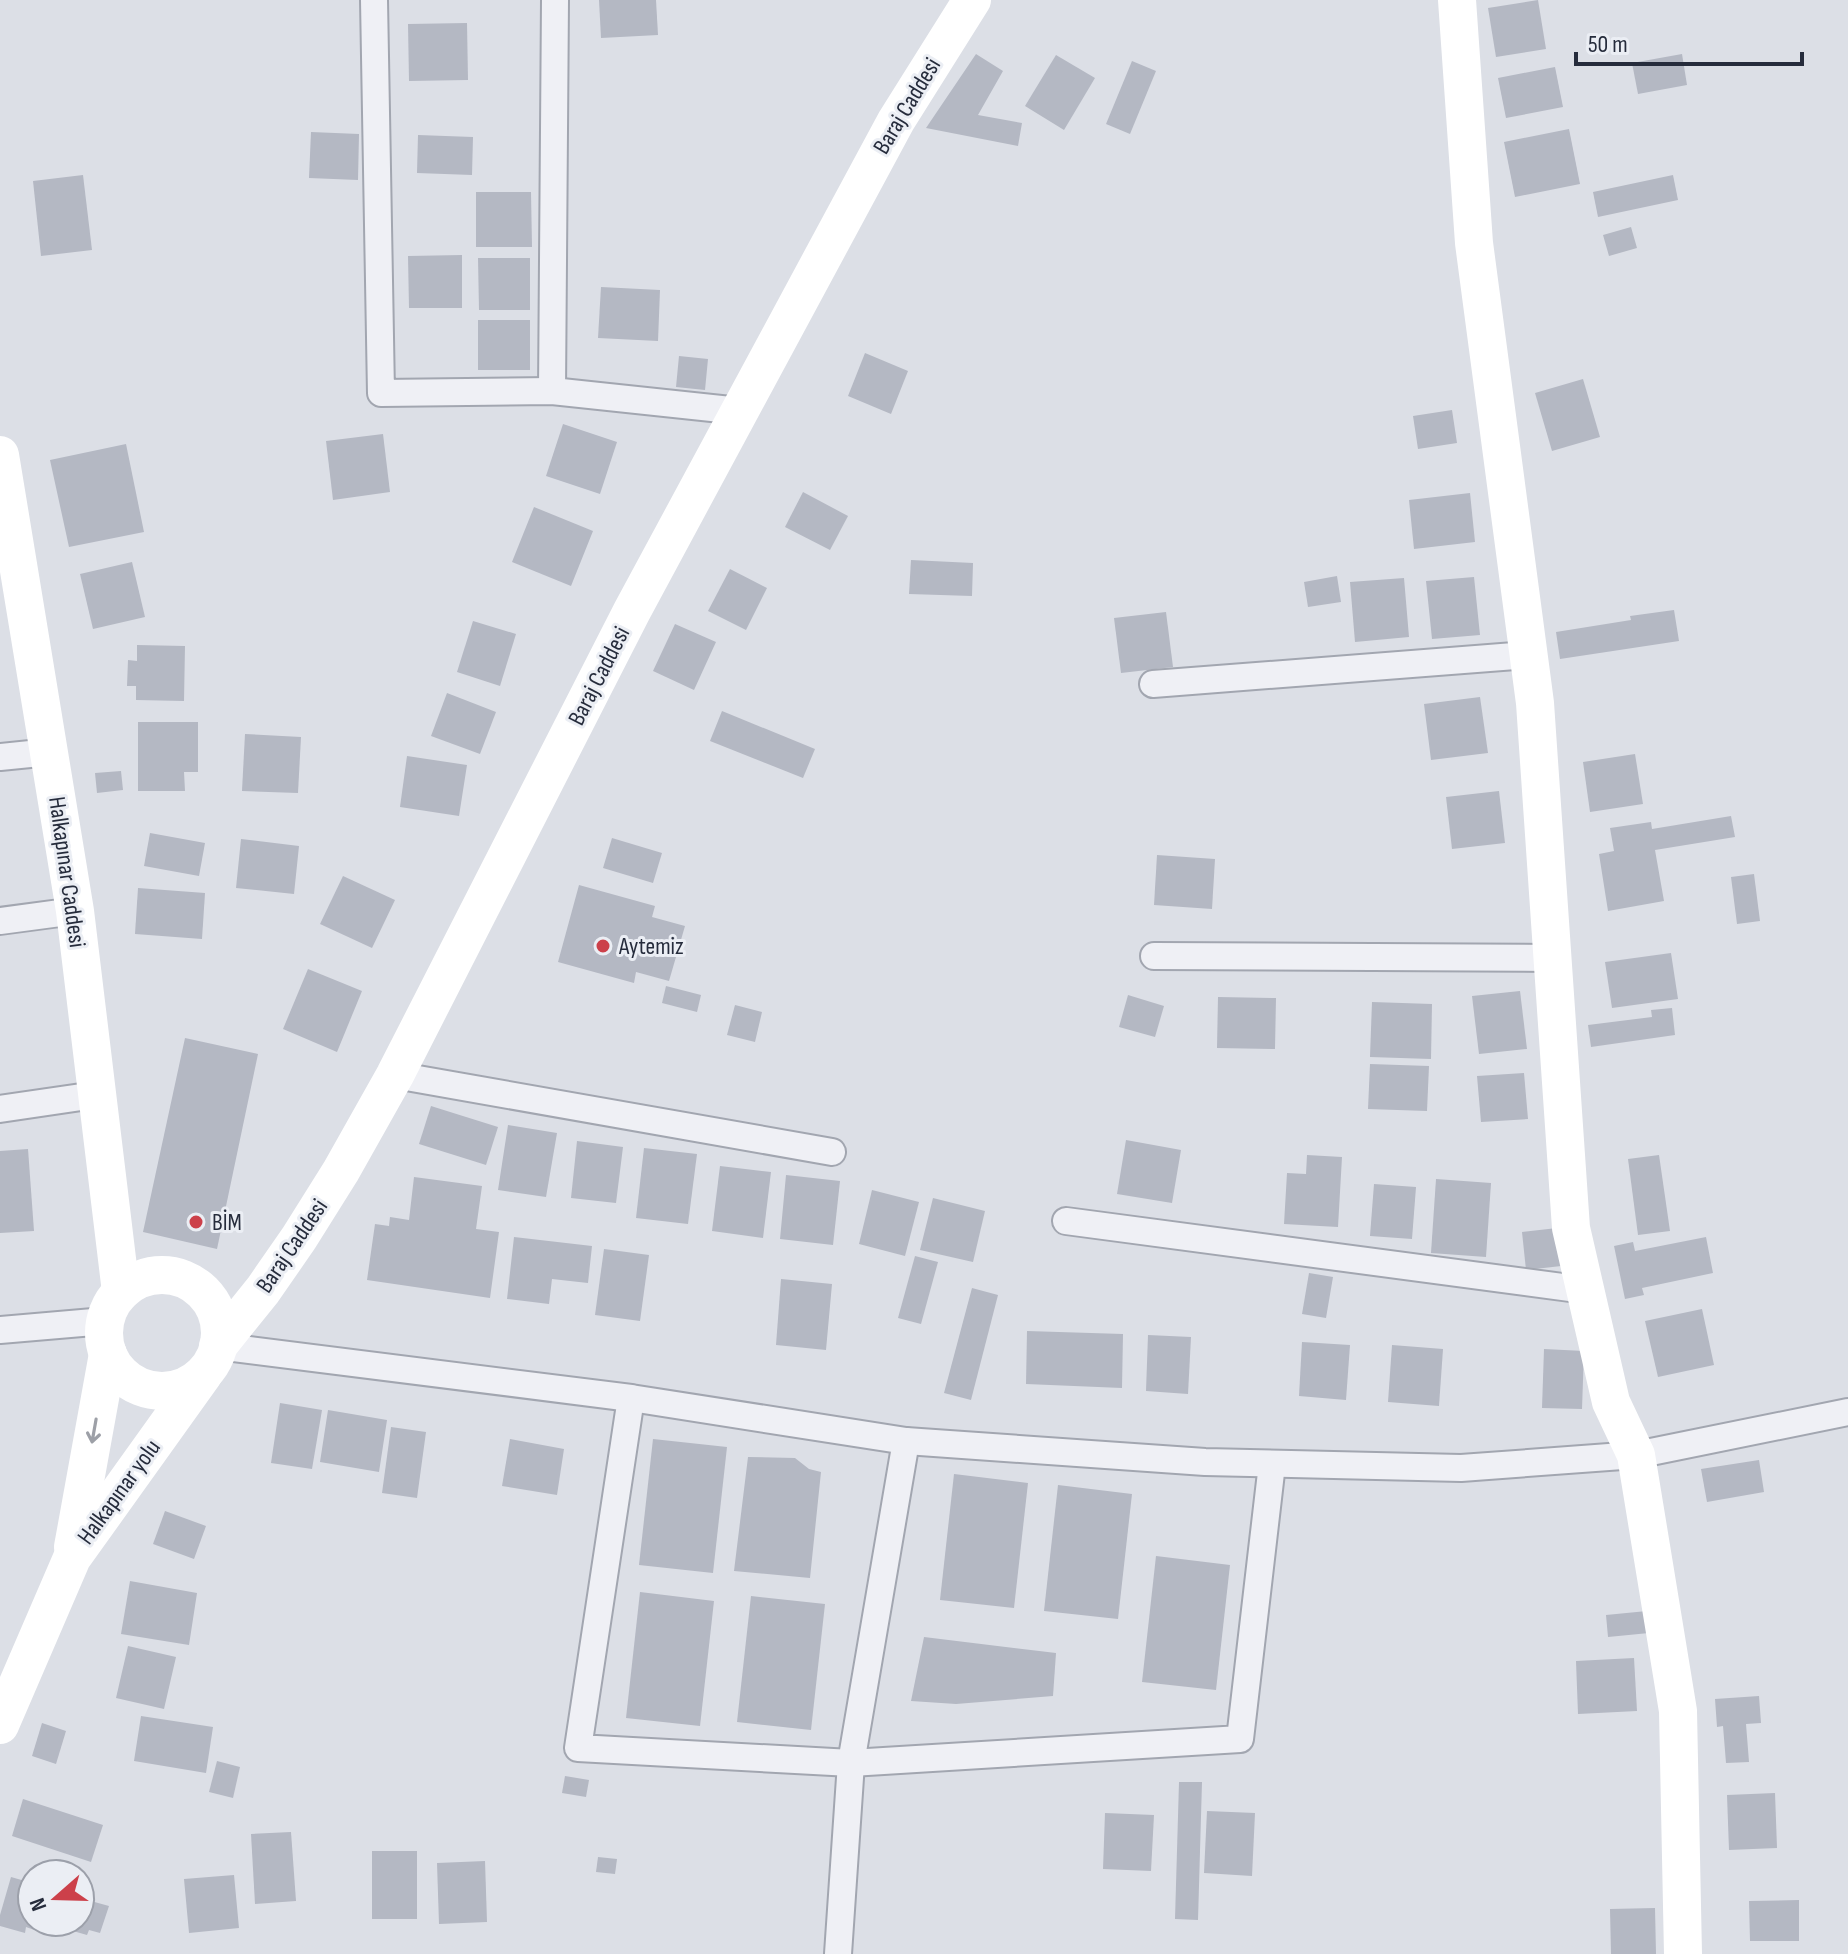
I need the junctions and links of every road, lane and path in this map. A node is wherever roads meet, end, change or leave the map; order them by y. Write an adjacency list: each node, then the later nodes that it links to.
1 (374, 0): 5 (street)
2 (555, 0): 5 (street)
3 (972, 0): 6 (main road, Baraj Caddesi)
4 (1457, 0): 8 (main road)
5 (552, 391): 6 (street)
6 (740, 411): 16 (main road, Baraj Caddesi)
7 (0, 455): 10 (main road, Halkapınar Caddesi)
8 (1528, 655): 9 (street); 15 (main road)
9 (1153, 684)
10 (50, 752): 11 (street); 12 (main road, Halkapınar Caddesi)
11 (0, 757)
12 (75, 911): 13 (street); 17 (main road, Halkapınar Caddesi)
13 (0, 921)
14 (1154, 956): 15 (street)
15 (1552, 958): 21 (main road)
16 (395, 1075): 19 (street); 24 (main road, Baraj Caddesi)
17 (95, 1095): 18 (street); 22 (main road, Halkapınar Caddesi)
18 (0, 1109)
19 (832, 1152)
20 (1066, 1221): 21 (street)
21 (1585, 1290): 28 (main road)
22 (111, 1322): 23 (street); 24 (main road); 24 (main road); 30 (main road, Halkapınar yolu, one-way to 30)
23 (0, 1330)
24 (211, 1360): 25 (street); 30 (main road, Halkapınar yolu)
25 (631, 1398): 27 (street); 32 (street)
26 (1848, 1412): 28 (street)
27 (906, 1441): 29 (street); 32 (street)
28 (1636, 1455): 29 (street); 34 (main road)
29 (1272, 1464): 32 (street)
30 (72, 1558): 31 (main road)
31 (0, 1725)
32 (851, 1763): 33 (street)
33 (838, 1954)
34 (1683, 1954)

